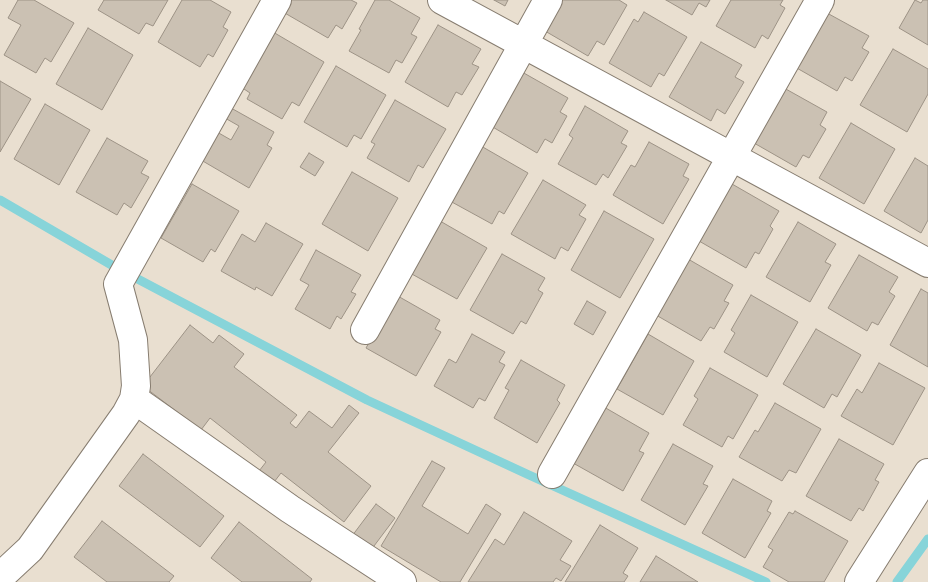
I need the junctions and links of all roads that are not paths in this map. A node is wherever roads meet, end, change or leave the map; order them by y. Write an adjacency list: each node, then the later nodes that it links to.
1 (277, 0): 9 (street)
2 (442, 0): 5 (street)
3 (548, 0): 5 (street)
4 (820, 0): 6 (street)
5 (524, 44): 6 (street); 8 (street)
6 (732, 157): 7 (street); 11 (street)
7 (928, 264)
8 (365, 330)
9 (134, 399): 12 (street); 13 (street)
10 (928, 473): 14 (street)
11 (552, 474)
12 (0, 577)
13 (402, 582)
14 (859, 582)

